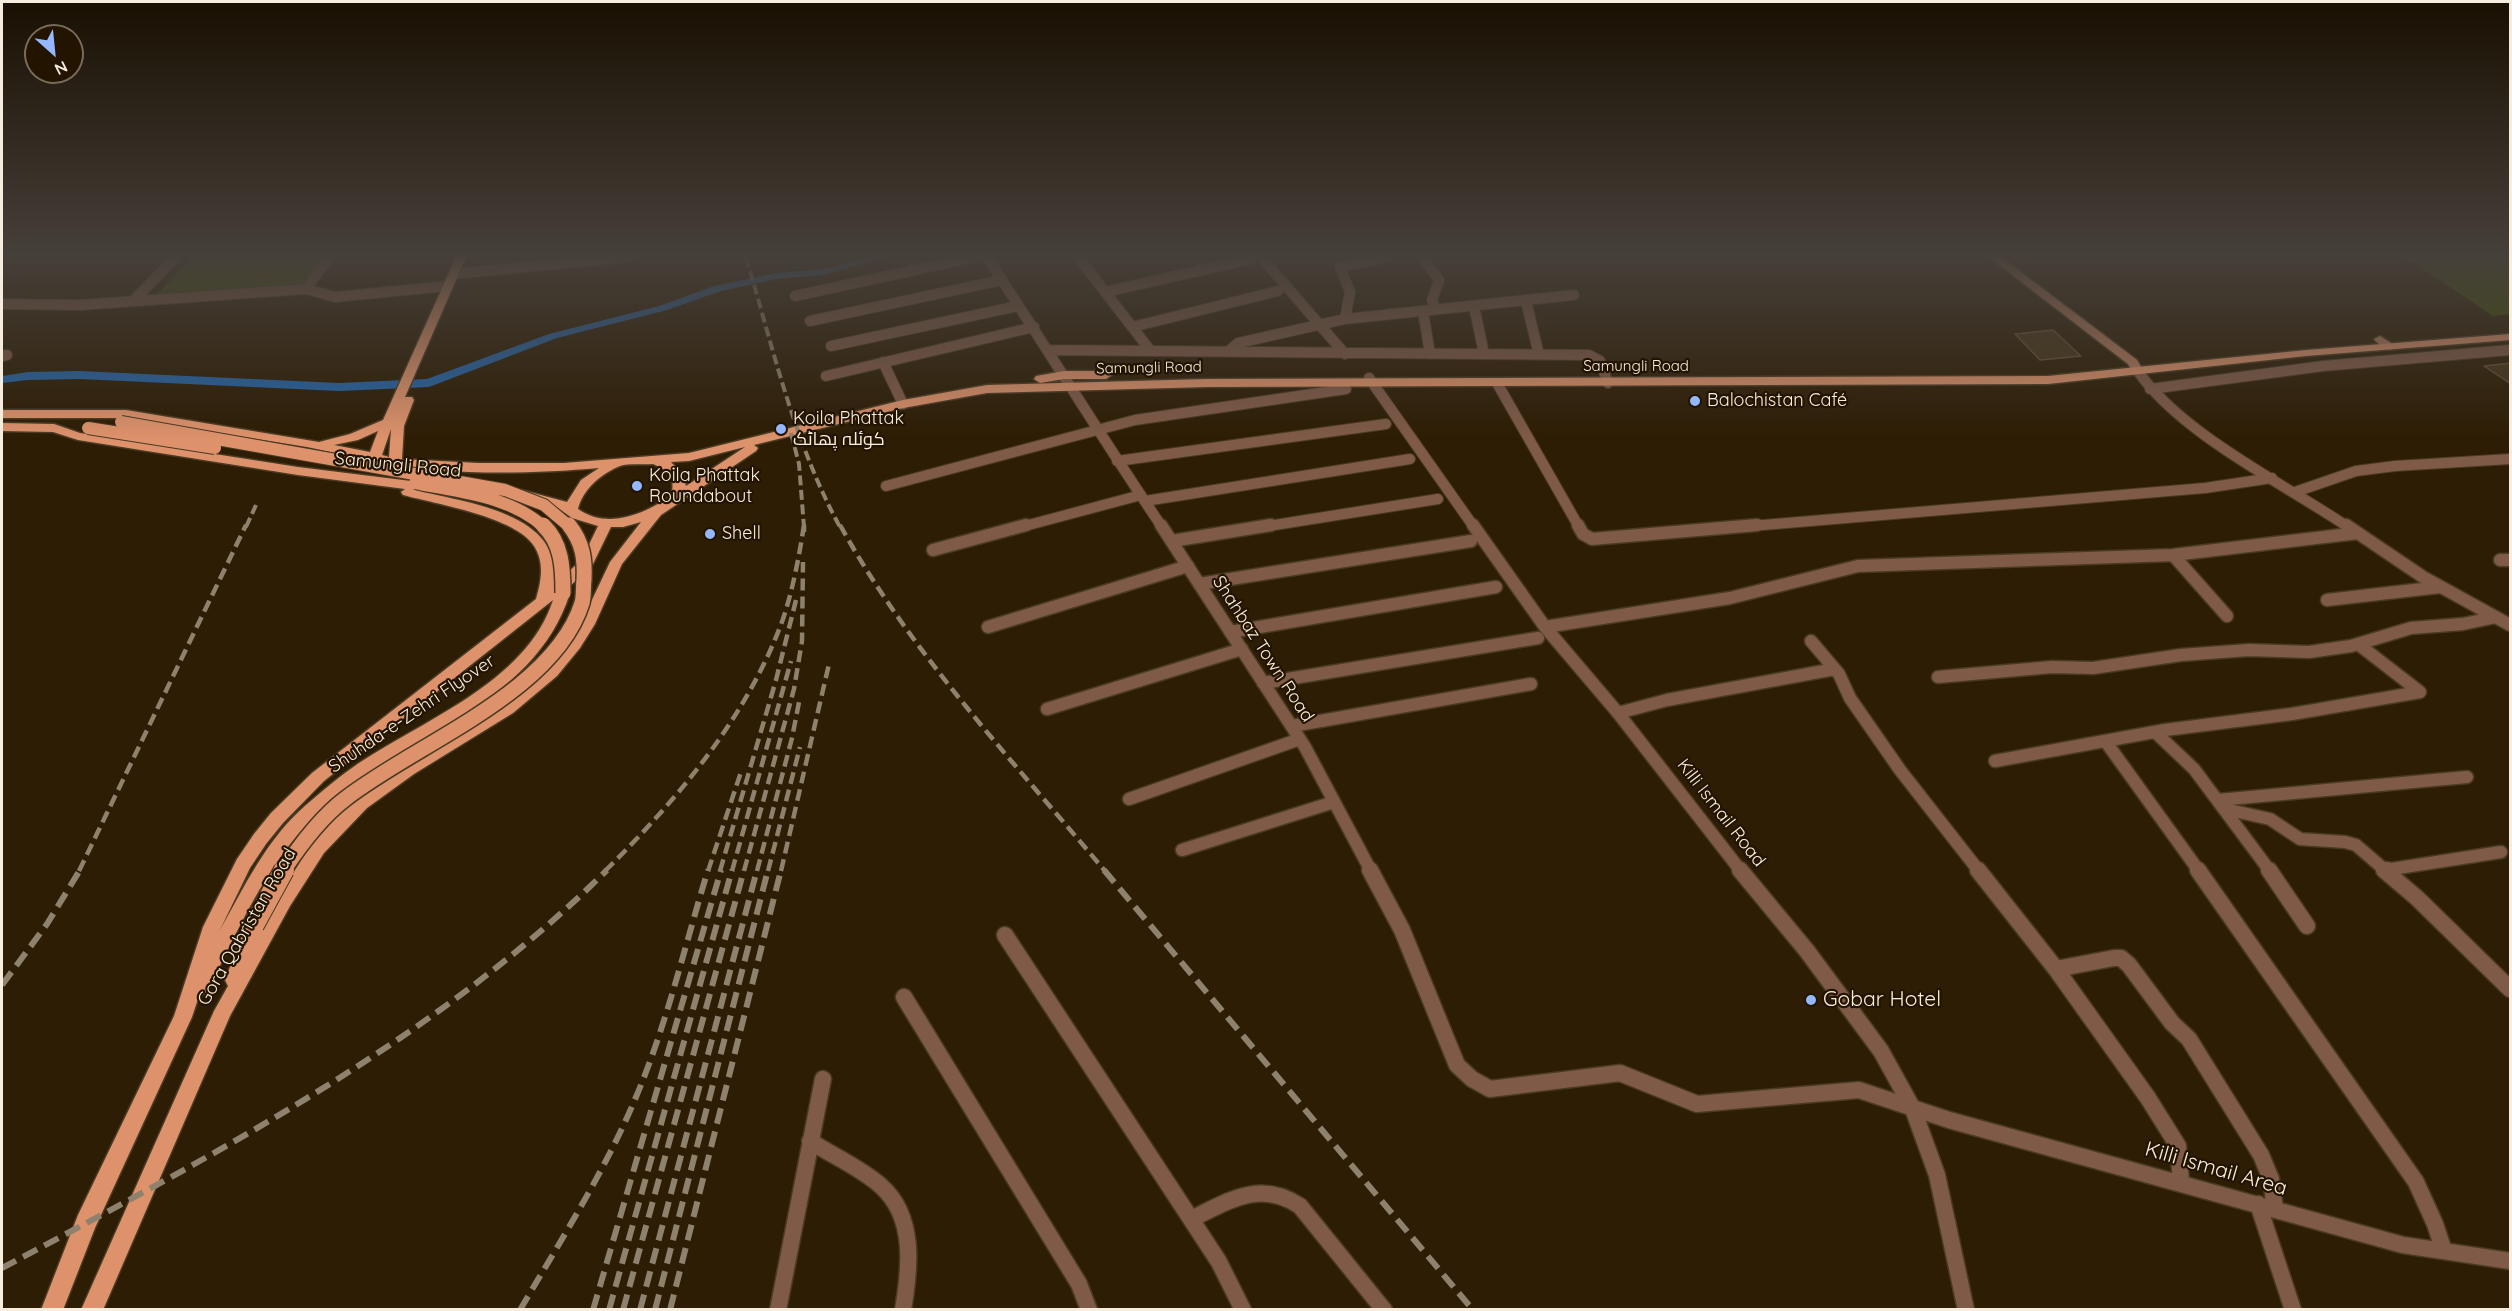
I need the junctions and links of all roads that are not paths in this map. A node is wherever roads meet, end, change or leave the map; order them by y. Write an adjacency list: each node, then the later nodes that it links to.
1 (436, 318): 33 (main road)
2 (438, 318): 33 (main road)
3 (823, 318): 15 (street)
4 (961, 318): 22 (street)
5 (1027, 318): 17 (street, Shahbaz Town Road)
6 (1125, 318): 18 (street)
7 (1168, 318): 18 (street)
8 (1312, 318): 16 (street)
9 (1353, 318): 14 (street)
10 (1424, 318): 28 (street)
11 (1477, 318): 29 (street)
12 (1530, 318): 30 (street)
13 (2074, 318): 32 (main road)
14 (1345, 319): 16 (street)
15 (810, 321)
16 (1319, 326): 26 (street); 27 (street)
17 (1034, 327): 23 (street, Shahbaz Town Road); 31 (street)
18 (1132, 327): 24 (street)
19 (2511, 328): 21 (main road, Samungli Road)
20 (2511, 337): 21 (main road, Samungli Road)
21 (2385, 343): 32 (main road, Samungli Road)
22 (831, 346)
23 (1048, 350): 24 (street); 34 (street, Shahbaz Town Road)
24 (1150, 350): 26 (street)
25 (2511, 350): 42 (street)
26 (1229, 351): 27 (street)
27 (1345, 354): 28 (street)
28 (1430, 354): 29 (street)
29 (1484, 354): 30 (street)
30 (1539, 355): 36 (street)
31 (883, 362): 35 (street); 44 (street)
32 (2135, 366): 36 (main road, Samungli Road); 42 (street)
33 (416, 369): 43 (main road)
34 (1064, 375): 37 (main road); 39 (street, Shahbaz Town Road); 40 (main road)
35 (826, 376)
36 (1607, 380): 37 (main road, Samungli Road); 38 (main road, Samungli Road)
37 (1370, 381): 38 (main road, Samungli Road); 39 (main road, Samungli Road); 87 (street, Killi Ismail Road)
38 (1497, 383): 61 (street)
39 (1071, 386): 40 (main road, Samungli Road); 51 (street, Shahbaz Town Road)
40 (987, 389): 44 (main road, Samungli Road)
41 (1346, 389): 51 (street)
42 (2150, 389): 61 (street)
43 (407, 392): 47 (main road); 59 (main road)
44 (903, 404): 52 (main road, Samungli Road)
45 (2, 414): 46 (main road, Samungli Road)
46 (91, 414): 53 (main road, Samungli Road); 114 (main road, Shuhda-e-Zehri Flyover, bridge)
47 (388, 422): 53 (main road); 54 (main road)
48 (1386, 424): 58 (street)
49 (2, 427): 50 (main road, Samungli Road)
50 (54, 428): 62 (main road, Samungli Road); 115 (main road, Shuhda-e-Zehri Flyover, bridge)
51 (1096, 430): 58 (street, Shahbaz Town Road); 63 (street)
52 (765, 440): 57 (main road, Samungli Road); 65 (main road, Samungli Road)
53 (313, 445): 54 (main road, Samungli Road)
54 (374, 458): 59 (main road, Samungli Road); 62 (main road)
55 (1410, 459): 66 (street)
56 (2511, 459): 64 (street)
57 (658, 461): 60 (main road, Samungli Road); 65 (main road)
58 (1117, 461): 66 (street, Shahbaz Town Road)
59 (395, 462): 60 (main road, Samungli Road)
60 (616, 465): 68 (main road)
61 (2272, 478): 64 (street)
62 (374, 483): 68 (main road, Samungli Road); 81 (main road)
63 (886, 486)
64 (2295, 492): 71 (street)
65 (677, 497): 69 (main road, Samungli Road)
66 (1143, 498): 72 (street, Shahbaz Town Road); 74 (street)
67 (1438, 499): 72 (street)
68 (571, 510): 70 (main road, Samungli Road)
69 (656, 512): 70 (main road, Samungli Road); 114 (main road, Gora Qabristan Road)
70 (606, 523): 81 (main road, Gora Qabristan Road)
71 (2358, 533): 75 (street); 79 (street)
72 (1172, 541): 76 (street, Shahbaz Town Road)
73 (1471, 541): 77 (street)
74 (933, 550)
75 (2173, 555): 82 (street); 87 (street)
76 (1188, 566): 77 (street, Shahbaz Town Road); 85 (street)
77 (1199, 584): 86 (street, Shahbaz Town Road)
78 (1496, 587): 86 (street)
79 (2440, 587): 80 (street); 83 (street)
80 (2327, 600)
81 (542, 602): 115 (main road, Gora Qabristan Road)
82 (2227, 616)
83 (2496, 617): 84 (street); 89 (street)
84 (2511, 625)
85 (988, 627)
86 (1230, 632): 90 (street, Shahbaz Town Road)
87 (1542, 632): 93 (street); 96 (street, Killi Ismail Road)
88 (1811, 641): 91 (street)
89 (2358, 644): 92 (street); 98 (street)
90 (1242, 649): 93 (street, Shahbaz Town Road); 95 (street)
91 (1835, 669): 96 (street); 111 (street)
92 (1938, 677)
93 (1263, 683): 97 (street, Shahbaz Town Road)
94 (1531, 684): 97 (street)
95 (1047, 709)
96 (1618, 713): 118 (street, Killi Ismail Road)
97 (1292, 726): 99 (street, Shahbaz Town Road)
98 (2155, 732): 100 (street); 105 (street)
99 (1300, 740): 103 (street); 104 (street, Shahbaz Town Road)
100 (2106, 742): 101 (street); 123 (street)
101 (1995, 761)
102 (2467, 777): 105 (street)
103 (1129, 799)
104 (1334, 802): 106 (street); 117 (street, Shahbaz Town Road)
105 (2221, 805): 108 (street); 109 (street)
106 (1182, 850)
107 (2502, 852): 108 (street)
108 (2385, 870): 112 (street)
109 (2307, 926)
110 (1005, 935): 122 (street)
111 (2056, 969): 120 (street); 121 (street)
112 (2511, 989)
113 (904, 997): 129 (street)
114 (223, 1011): 126 (main road, Gora Qabristan Road)
115 (183, 1017): 125 (main road, Gora Qabristan Road)
116 (823, 1079): 119 (street)
117 (1472, 1079): 118 (street, Killi Ismail Area)
118 (1913, 1109): 120 (street, Killi Ismail Area); 132 (street, Killi Ismail Road)
119 (810, 1141): 127 (street); 128 (street)
120 (2181, 1182): 121 (street, Killi Ismail Area)
121 (2267, 1206): 123 (street, Killi Ismail Area); 133 (street)
122 (1191, 1219): 130 (street); 131 (street)
123 (2444, 1251): 124 (street, Killi Ismail Area)
124 (2511, 1261)
125 (52, 1310)
126 (92, 1310)
127 (778, 1310)
128 (903, 1310)
129 (1089, 1310)
130 (1243, 1310)
131 (1384, 1310)
132 (1966, 1310)
133 (2293, 1310)

